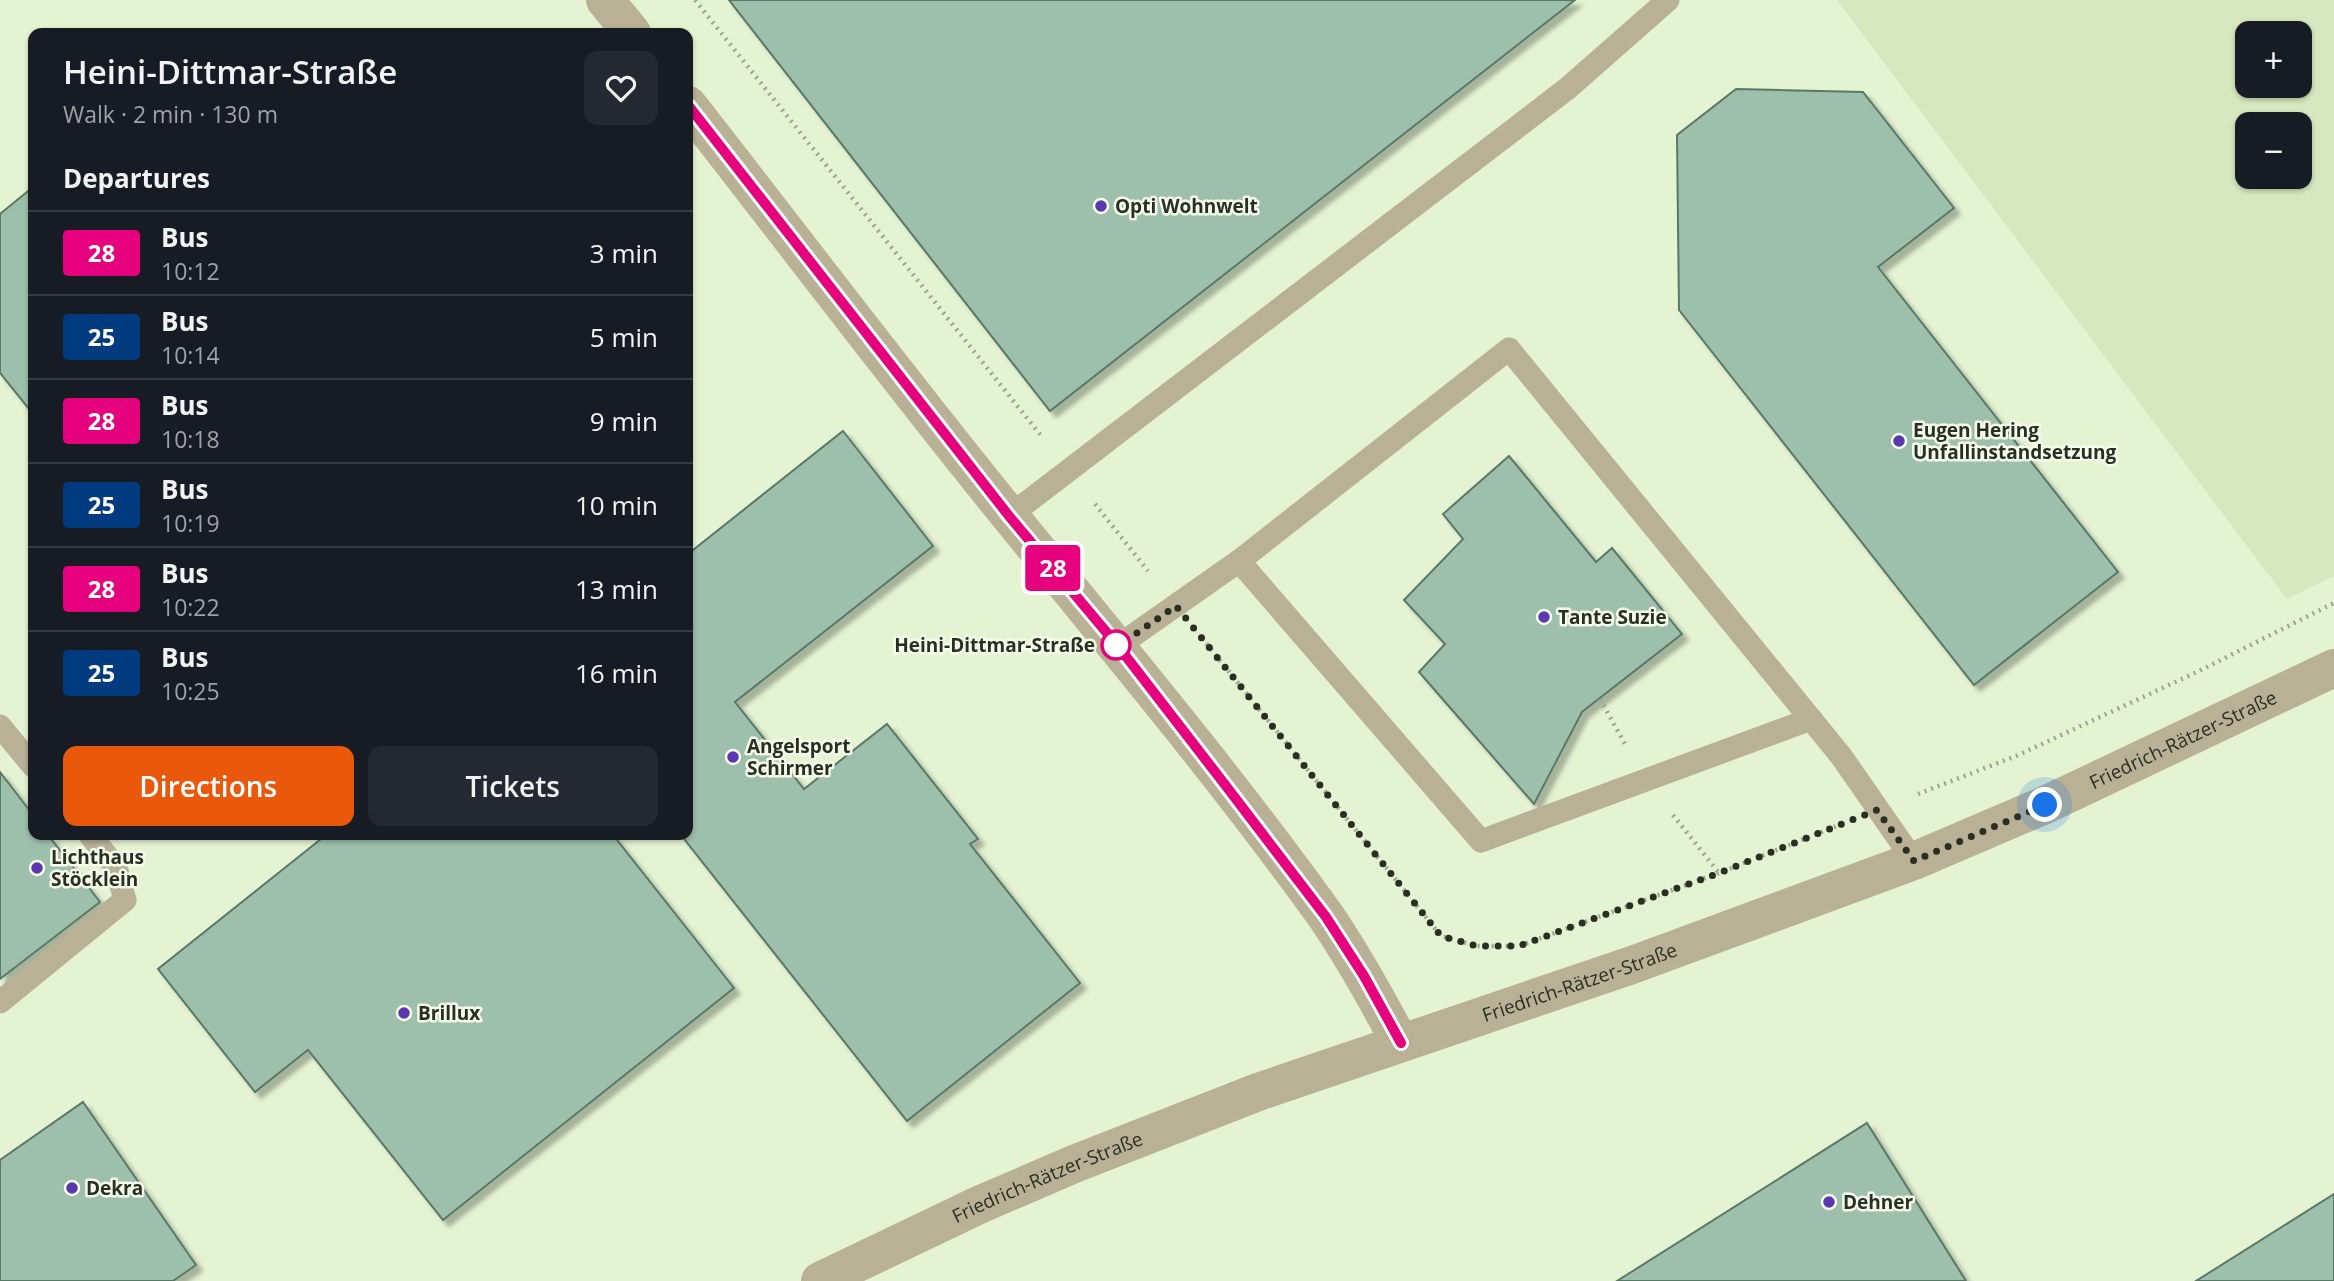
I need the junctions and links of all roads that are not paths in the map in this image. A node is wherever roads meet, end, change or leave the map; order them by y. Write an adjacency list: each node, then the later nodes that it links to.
1 (606, 0): 3 (street)
2 (1668, 0): 5 (lane)
3 (628, 28)
4 (693, 111): 5 (street)
5 (1009, 516): 7 (street)
6 (1239, 561): 7 (lane); 9 (lane); 9 (lane)
7 (1118, 646): 15 (street)
8 (2334, 668): 13 (street, Friedrich-Rätzer-Straße)
9 (1811, 719): 13 (lane)
10 (0, 726): 11 (lane)
11 (28, 760)
12 (94, 840): 14 (lane)
13 (1914, 861): 15 (street, Friedrich-Rätzer-Straße)
14 (0, 1002)
15 (1401, 1043): 16 (street, Friedrich-Rätzer-Straße)
16 (820, 1281)

